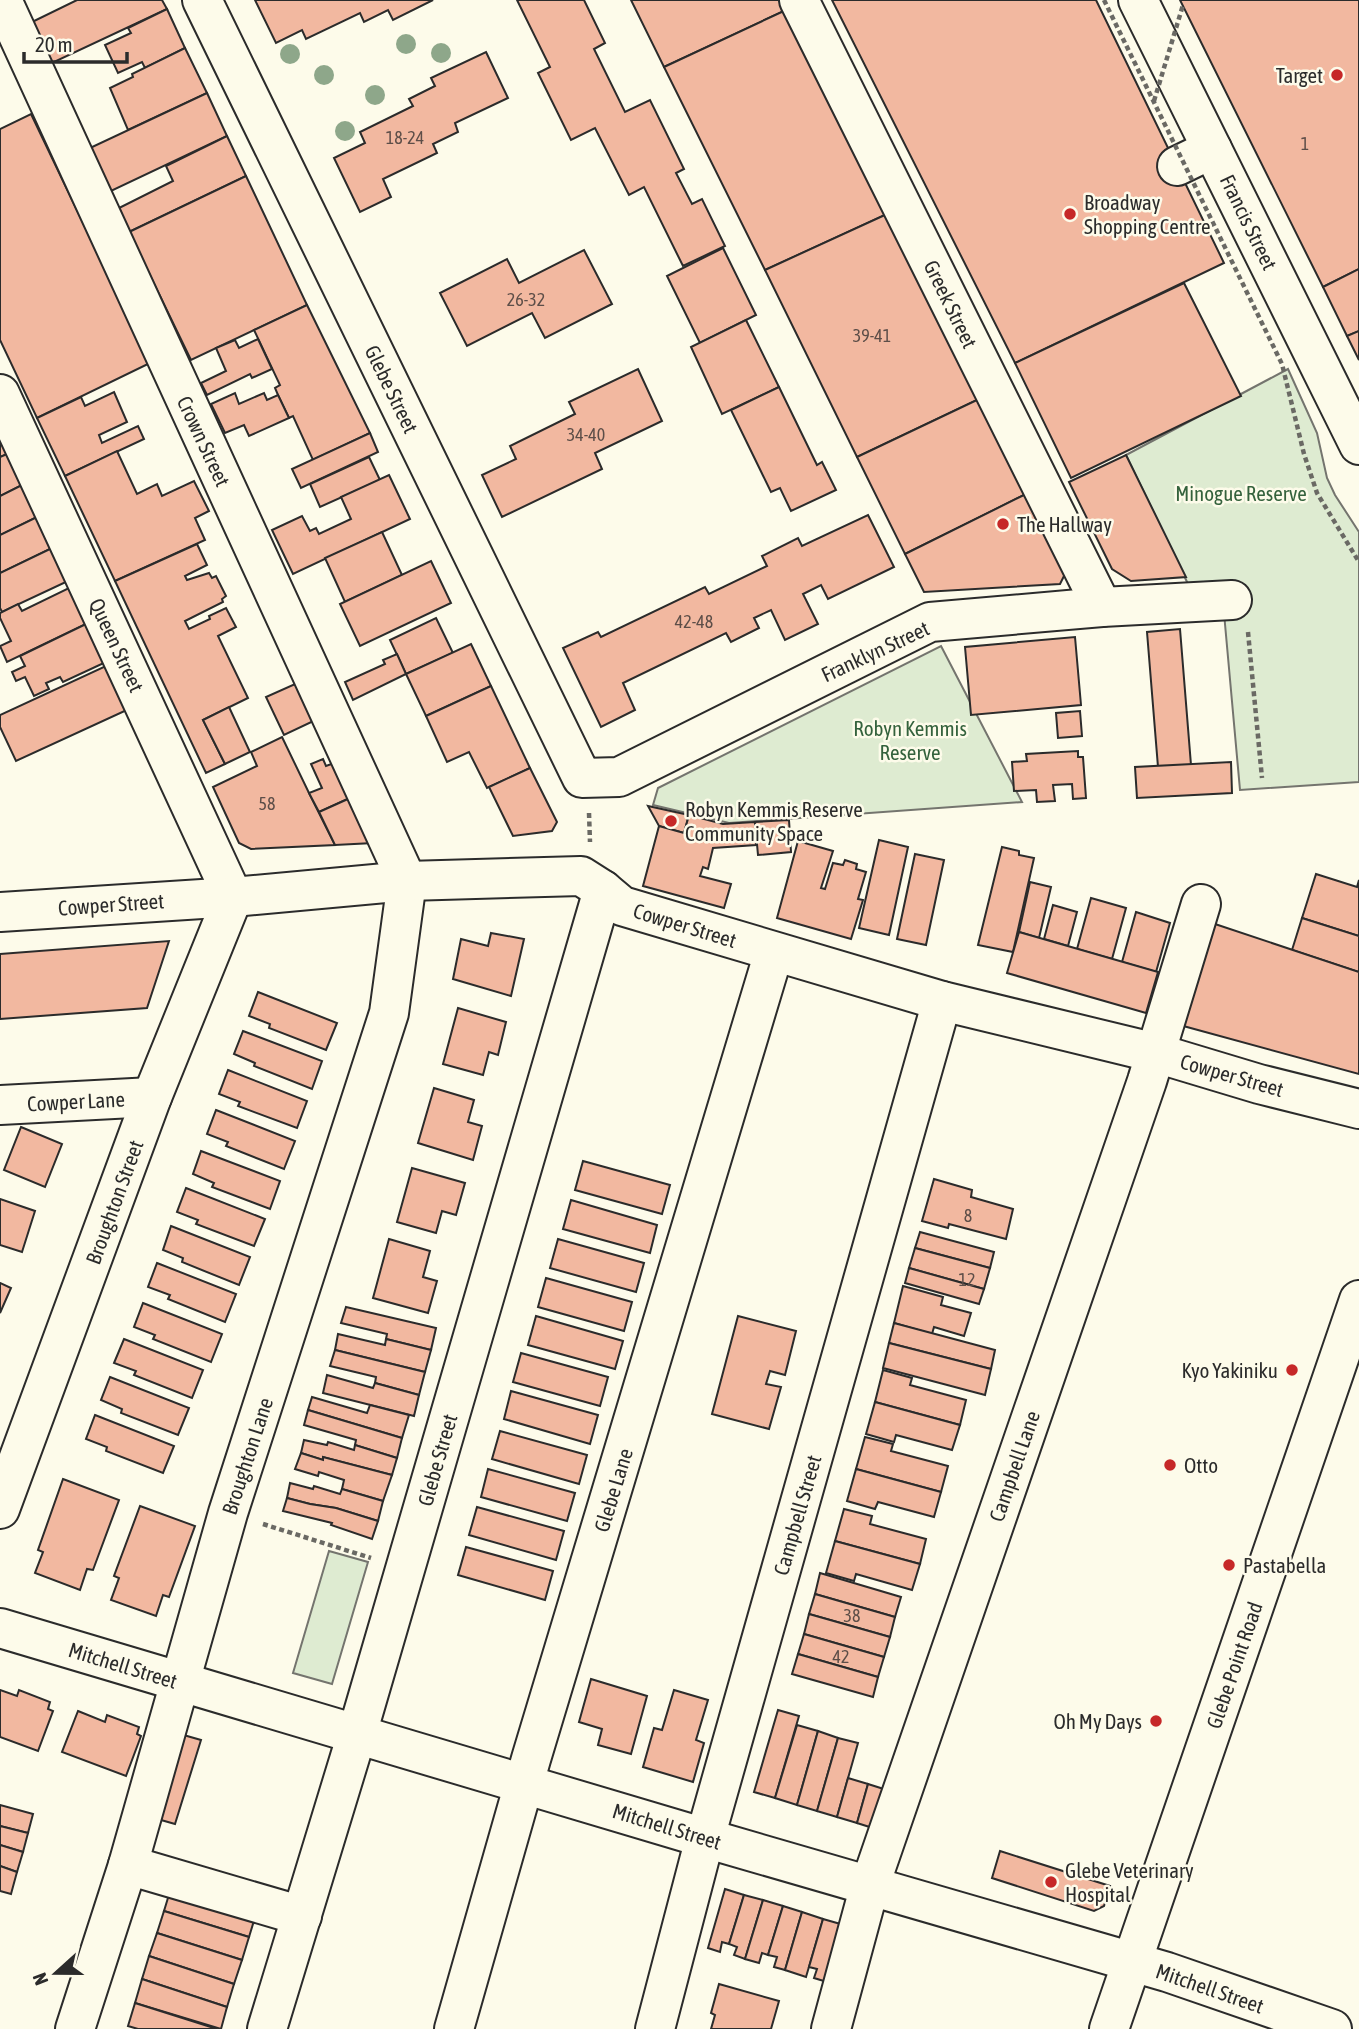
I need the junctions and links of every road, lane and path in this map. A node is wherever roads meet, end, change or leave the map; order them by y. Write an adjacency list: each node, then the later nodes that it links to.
1 (2, 0): 18 (street, Crown Street)
2 (202, 0): 16 (street, Glebe Street)
3 (799, 0): 13 (street, Greek Street)
4 (1104, 0): 7 (path, bridge)
5 (1138, 0): 8 (street, Francis Street)
6 (1183, 5): 7 (path, bridge)
7 (1154, 102): 8 (path, bridge)
8 (1191, 159): 10 (street, Francis Street); 11 (path, bridge)
9 (0, 394): 20 (street, Queen Street)
10 (1359, 445)
11 (1359, 562)
12 (1231, 600): 13 (street, Franklyn Street)
13 (1102, 607): 16 (street, Franklyn Street)
14 (1250, 656): 15 (path)
15 (1262, 778)
16 (586, 793): 17 (path)
17 (590, 855)
18 (407, 881): 19 (street, Cowper Street); 20 (street, Cowper Street); 32 (street, Broughton Lane)
19 (603, 890): 23 (street, Cowper Street); 33 (street, Glebe Street)
20 (233, 897): 22 (street, Cowper Street); 26 (street, Broughton Street)
21 (1200, 904): 25 (street, Campbell Lane)
22 (0, 912)
23 (775, 952): 24 (street, Cowper Street); 37 (street, Glebe Lane)
24 (942, 1001): 25 (street, Cowper Street); 38 (street, Campbell Street)
25 (1156, 1053): 28 (street, Cowper Street); 40 (street, Campbell Lane)
26 (152, 1097): 27 (street, Cowper Lane); 30 (street, Broughton Street)
27 (0, 1105)
28 (1359, 1110)
29 (1359, 1300): 42 (street, Glebe Point Road)
30 (13, 1432): 31 (street, Broughton Street)
31 (0, 1509)
32 (228, 1513): 33 (path); 35 (street, Broughton Lane)
33 (405, 1568): 36 (street, Glebe Street)
34 (0, 1628): 35 (street, Mitchell Street)
35 (180, 1682): 36 (street, Mitchell Street); 39 (street, Broughton Lane)
36 (357, 1734): 37 (street, Mitchell Street); 41 (street, Glebe Street)
37 (525, 1784): 38 (street, Mitchell Street); 45 (street, Glebe Lane)
38 (705, 1838): 40 (street, Mitchell Street); 46 (street, Campbell Street)
39 (128, 1865): 41 (street); 43 (street, Broughton Lane)
40 (870, 1885): 42 (street, Mitchell Street); 47 (street, Campbell Lane)
41 (302, 1916): 44 (street, Glebe Street)
42 (1132, 1962): 48 (street, Glebe Point Road); 49 (street, Mitchell Street)
43 (75, 2029)
44 (267, 2029)
45 (454, 2029)
46 (655, 2029)
47 (831, 2029)
48 (1109, 2029)
49 (1332, 2029)

